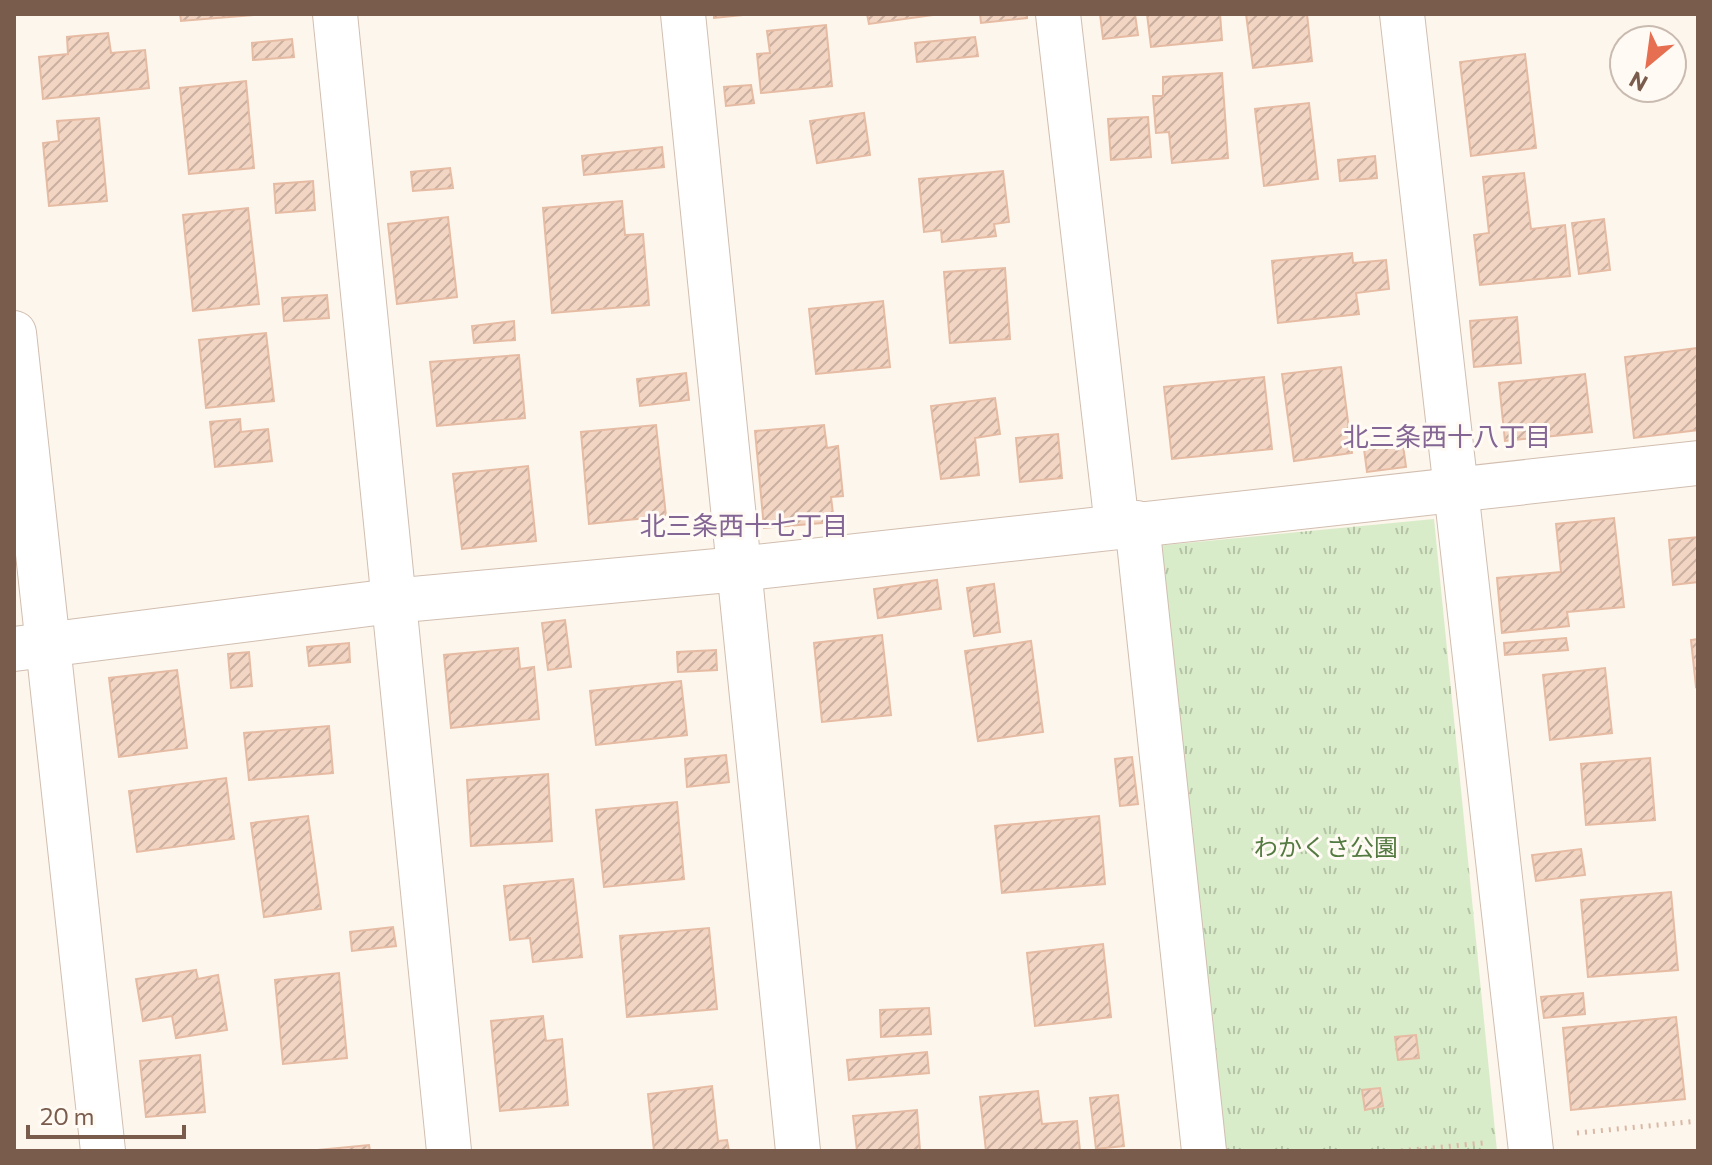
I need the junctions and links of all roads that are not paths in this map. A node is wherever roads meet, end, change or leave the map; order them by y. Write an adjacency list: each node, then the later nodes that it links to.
1 (335, 14): 10 (street)
2 (683, 14): 9 (street)
3 (1058, 14): 8 (street)
4 (1402, 14): 7 (street)
5 (14, 333): 11 (street)
6 (1698, 463): 7 (street)
7 (1455, 489): 8 (street); 16 (street)
8 (1127, 524): 9 (street); 15 (street)
9 (739, 569): 10 (street); 14 (street)
10 (392, 601): 11 (street); 13 (street)
11 (31, 647): 12 (street)
12 (103, 1151)
13 (449, 1151)
14 (798, 1151)
15 (1204, 1151)
16 (1531, 1151)

